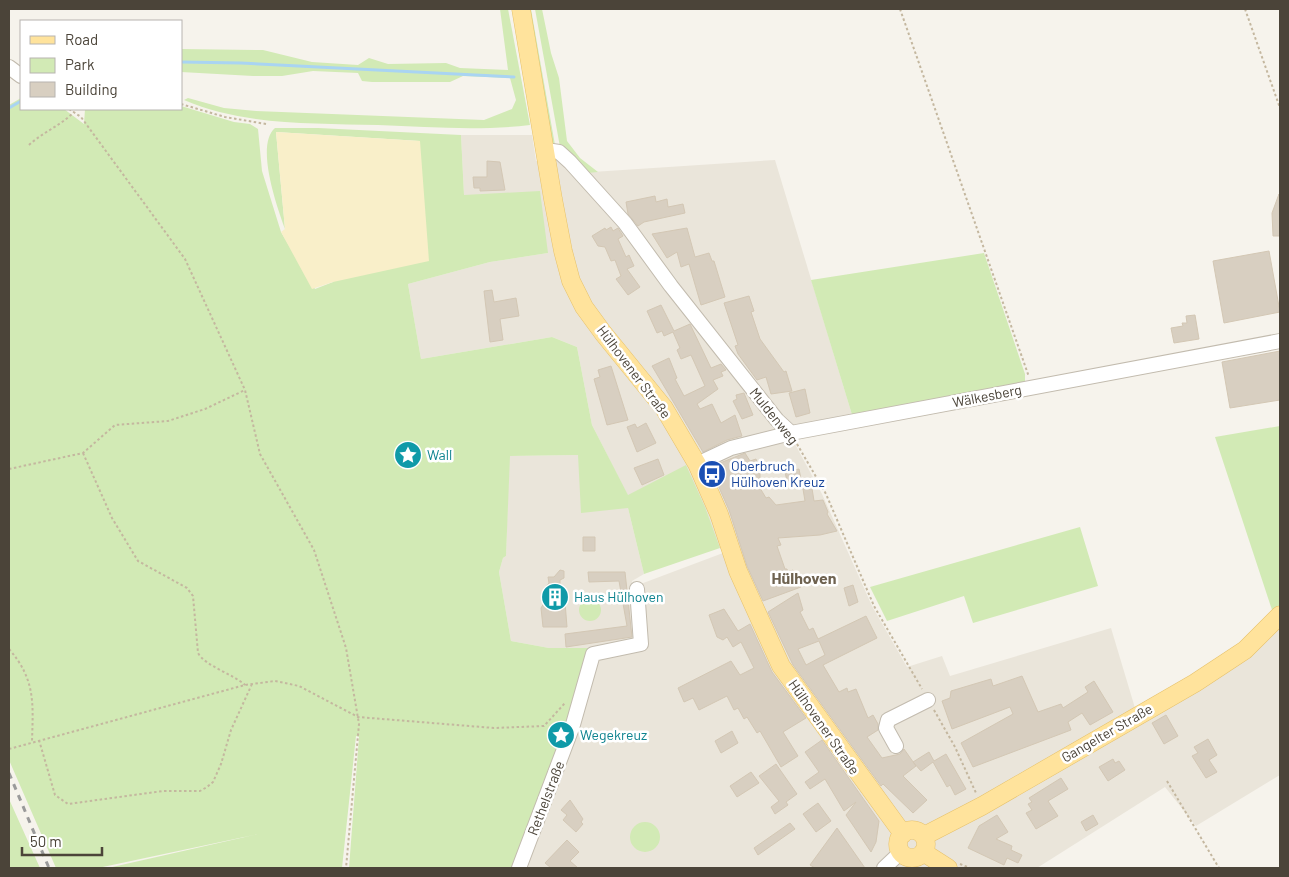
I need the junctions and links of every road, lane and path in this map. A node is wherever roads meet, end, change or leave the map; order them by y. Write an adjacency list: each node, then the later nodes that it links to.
1 (521, 9): 12 (main road, Hülhovener Straße)
2 (900, 9): 14 (path)
3 (1245, 9): 7 (path)
4 (9, 67): 5 (street)
5 (20, 75)
6 (182, 104): 10 (path)
7 (1280, 108)
8 (71, 110): 9 (path)
9 (74, 112): 11 (path); 15 (path)
10 (266, 124)
11 (29, 145)
12 (546, 150): 16 (street, Muldenweg); 18 (main road, Hülhovener Straße)
13 (1280, 340): 14 (street, Wälkesberg)
14 (1032, 388): 16 (street, Wälkesberg)
15 (245, 390): 17 (path); 27 (path)
16 (791, 433): 18 (street, Wälkesberg); 26 (path, Muldenweg)
17 (83, 453): 19 (path); 24 (path)
18 (696, 464): 34 (main road, Hülhovener Straße)
19 (9, 469)
20 (637, 589): 39 (street, Rethelstraße)
21 (1280, 615): 33 (main road, Gangelter Straße)
22 (9, 649): 29 (path)
23 (252, 684): 24 (path); 27 (path); 28 (path)
24 (245, 685): 28 (path)
25 (568, 698): 27 (path)
26 (928, 700): 30 (street); 33 (path, Muldenweg)
27 (358, 717): 38 (path)
28 (39, 740): 29 (path)
29 (32, 742): 31 (path)
30 (896, 746)
31 (9, 749)
32 (1167, 781): 42 (path)
33 (982, 806): 35 (main road, Gangelter Straße)
34 (903, 834): 35 (main road); 36 (main road)
35 (924, 844): 36 (main road); 37 (main road)
36 (901, 852): 40 (street)
37 (954, 866): 41 (path)
38 (346, 868)
39 (519, 868)
40 (884, 868)
41 (970, 868)
42 (1219, 868)

